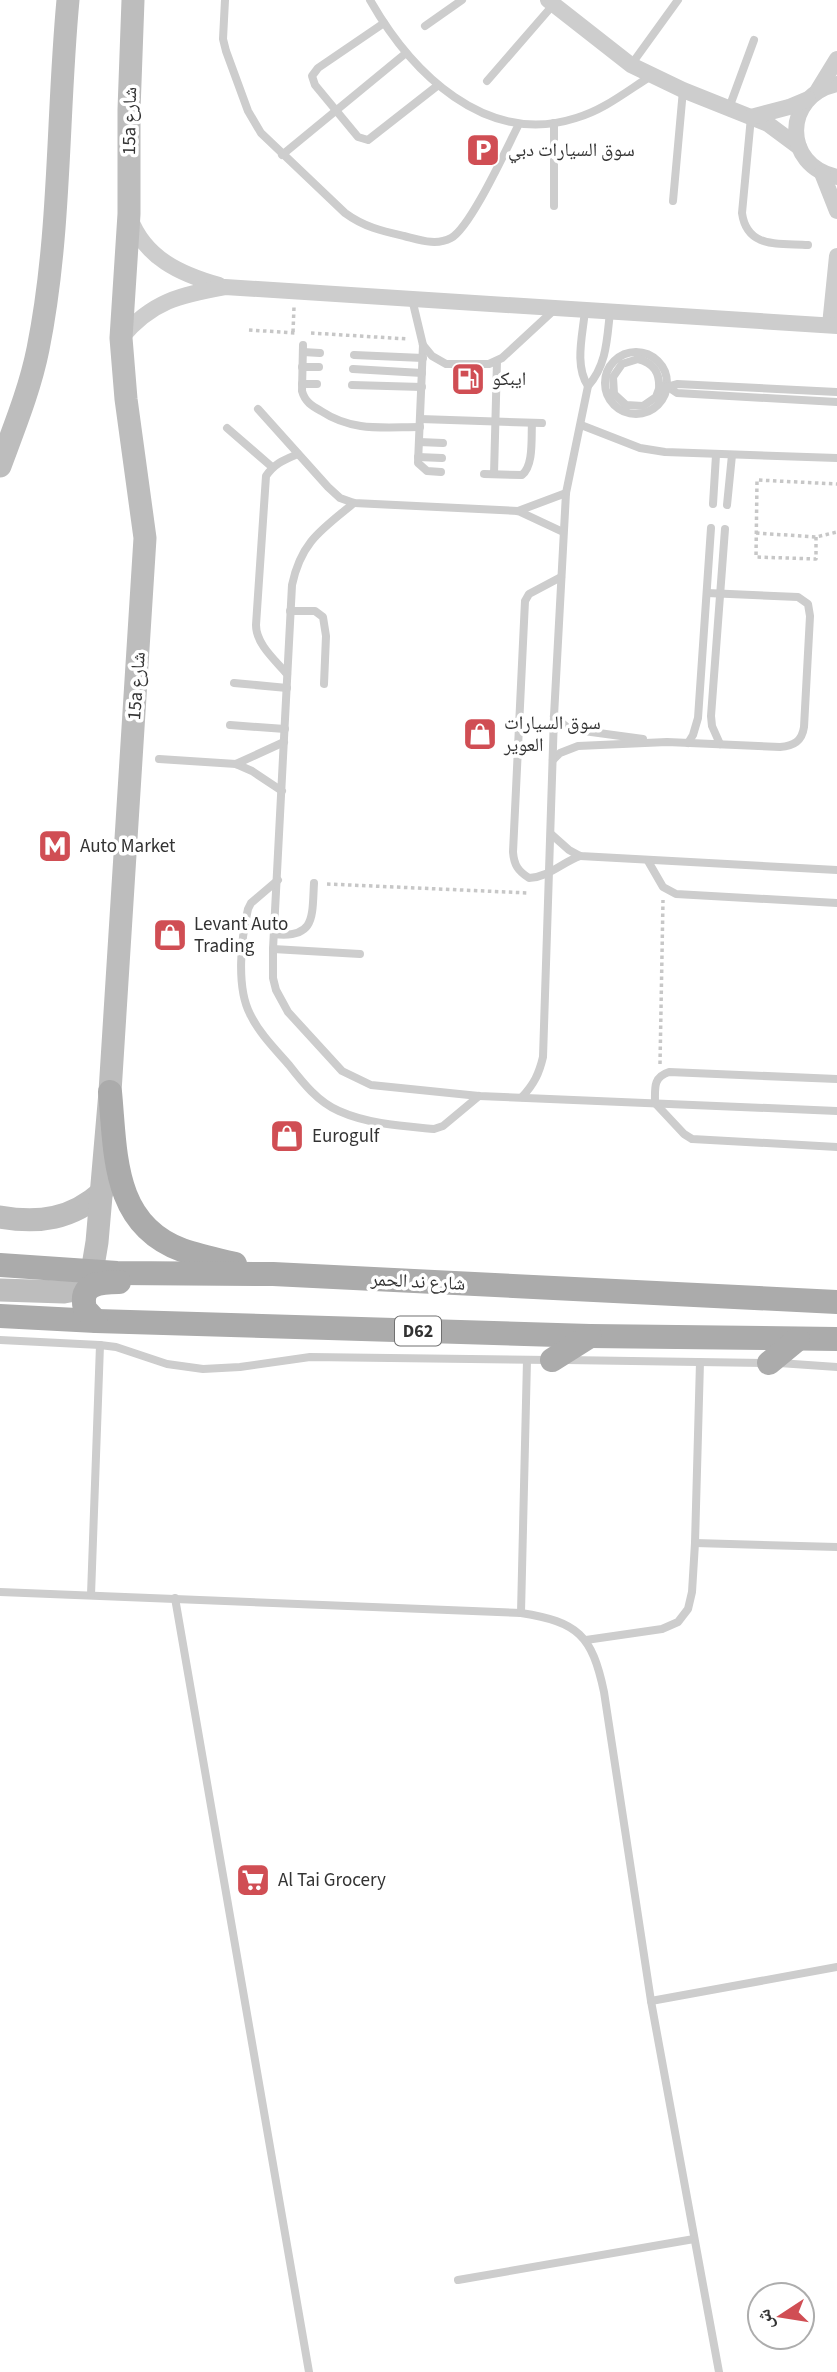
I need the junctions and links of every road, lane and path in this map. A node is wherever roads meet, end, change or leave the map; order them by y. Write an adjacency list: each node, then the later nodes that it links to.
1 (68, 0): 81 (main road)
2 (133, 0): 31 (main road, 15a شارع)
3 (225, 0): 26 (lane)
4 (370, 0): 8 (lane)
5 (461, 0): 9 (lane)
6 (678, 0): 13 (lane)
7 (551, 3): 13 (street); 15 (lane)
8 (384, 23): 11 (lane); 21 (lane)
9 (425, 26)
10 (754, 40): 20 (lane)
11 (407, 53): 17 (lane); 21 (lane)
12 (837, 59): 19 (street)
13 (631, 65): 14 (street)
14 (651, 76): 18 (street); 23 (lane)
15 (487, 81)
16 (837, 84): 19 (street)
17 (437, 86): 21 (lane); 24 (lane)
18 (683, 90): 20 (street); 28 (lane)
19 (813, 94): 22 (street); 25 (street)
20 (729, 108): 22 (street)
21 (336, 110): 26 (lane)
22 (751, 117): 25 (street); 32 (lane)
23 (554, 123): 24 (lane); 29 (lane)
24 (519, 124): 26 (lane)
25 (799, 147): 27 (street)
26 (282, 155)
27 (830, 175): 30 (street)
28 (673, 201)
29 (554, 206)
30 (837, 211)
31 (129, 214): 34 (street); 43 (main road, 15a شارع)
32 (808, 245)
33 (837, 256): 40 (street)
34 (225, 287): 35 (street); 43 (street)
35 (295, 291): 36 (street); 42 (path)
36 (412, 299): 37 (street); 44 (lane)
37 (556, 308): 38 (street); 48 (lane)
38 (585, 310): 39 (street); 57 (lane)
39 (610, 312): 40 (street); 57 (lane)
40 (834, 326)
41 (250, 330): 42 (path)
42 (293, 332): 44 (path)
43 (121, 338): 132 (main road, 15a شارع)
44 (423, 342): 47 (lane); 48 (lane)
45 (320, 352): 49 (lane)
46 (354, 355): 47 (lane)
47 (423, 358): 53 (lane)
48 (497, 361): 65 (lane)
49 (302, 367): 50 (lane); 54 (lane)
50 (318, 368)
51 (353, 369): 53 (lane)
52 (664, 369): 58 (lane); 60 (lane); 62 (lane)
53 (422, 373): 59 (lane)
54 (302, 384): 55 (lane); 66 (lane)
55 (317, 384)
56 (352, 385): 59 (lane)
57 (588, 386): 69 (lane)
58 (662, 386): 58 (lane); 60 (lane); 62 (lane)
59 (422, 387): 66 (lane)
60 (677, 389): 61 (lane); 62 (lane); 63 (lane)
61 (837, 393)
62 (661, 402)
63 (837, 402)
64 (258, 409): 73 (lane)
65 (495, 422): 66 (lane); 67 (lane); 80 (lane)
66 (420, 423): 71 (lane)
67 (532, 423): 68 (lane); 85 (lane)
68 (542, 423)
69 (581, 425): 74 (lane); 87 (lane)
70 (227, 428): 82 (lane)
71 (419, 442): 72 (lane); 76 (lane)
72 (443, 443)
73 (298, 454): 82 (lane); 88 (lane)
74 (716, 455): 75 (lane); 89 (lane)
75 (732, 455): 78 (lane); 90 (lane)
76 (418, 457): 77 (lane); 83 (lane)
77 (442, 458)
78 (837, 458)
79 (484, 460): 80 (lane)
80 (494, 460): 85 (lane)
81 (0, 466)
82 (272, 467): 102 (lane)
83 (441, 472)
84 (484, 474): 85 (lane)
85 (494, 474)
86 (837, 484): 96 (path)
87 (566, 493): 91 (lane); 94 (lane)
88 (354, 503): 91 (lane); 101 (lane)
89 (713, 504)
90 (727, 505)
91 (518, 510): 94 (lane)
92 (711, 528): 99 (lane)
93 (725, 528): 100 (lane)
94 (563, 532): 98 (lane)
95 (837, 532): 97 (path)
96 (757, 533): 97 (path); 97 (path)
97 (816, 537)
98 (561, 577): 106 (lane); 121 (lane)
99 (707, 593): 100 (lane); 111 (lane)
100 (719, 594): 112 (lane); 112 (lane)
101 (290, 611): 102 (lane); 104 (lane)
102 (287, 674): 105 (lane)
103 (234, 683): 105 (lane)
104 (324, 684)
105 (287, 688): 108 (lane)
106 (554, 716): 110 (lane); 114 (lane)
107 (230, 725): 108 (lane)
108 (285, 729): 109 (lane)
109 (284, 742): 115 (lane); 116 (lane)
110 (667, 742): 111 (lane); 114 (lane)
111 (688, 743): 112 (lane)
112 (720, 744)
113 (159, 759): 115 (lane)
114 (553, 760): 117 (lane)
115 (236, 764): 116 (lane)
116 (282, 791): 122 (lane)
117 (551, 834): 118 (lane); 121 (lane)
118 (580, 856): 119 (lane); 121 (lane)
119 (648, 861): 120 (lane); 124 (lane)
120 (837, 870)
121 (550, 874): 125 (lane)
122 (278, 880): 127 (lane); 133 (lane)
123 (314, 883): 125 (path); 127 (lane)
124 (663, 887): 126 (lane); 130 (path)
125 (549, 894): 134 (lane)
126 (837, 903)
127 (274, 934): 128 (lane)
128 (273, 949): 129 (lane); 133 (lane)
129 (360, 954)
130 (660, 1075): 131 (lane); 135 (lane)
131 (837, 1079)
132 (110, 1092): 138 (main road, 15a شارع); 142 (main road)
133 (479, 1096): 134 (lane)
134 (522, 1097): 135 (lane)
135 (655, 1102): 136 (lane); 137 (lane)
136 (837, 1111)
137 (837, 1147)
138 (102, 1192): 139 (main road); 141 (main road, 15a شارع)
139 (0, 1217)
140 (0, 1265): 141 (main road, شارع ند الحمر)
141 (92, 1272): 142 (main road, شارع ند الحمر); 144 (main road)
142 (273, 1274): 143 (main road, شارع ند الحمر)
143 (419, 1282): 145 (main road, شارع ند الحمر); 147 (main road)
144 (0, 1290)
145 (837, 1302)
146 (0, 1316): 147 (main road, D62)
147 (98, 1333): 148 (main road, D62); 149 (lane); 152 (lane); 159 (lane)
148 (590, 1336): 150 (main road, D62); 152 (main road)
149 (0, 1339)
150 (798, 1339): 151 (main road, D62); 154 (main road)
151 (834, 1339)
152 (540, 1360): 153 (lane); 161 (lane)
153 (700, 1362): 154 (lane); 156 (lane)
154 (769, 1363): 155 (lane)
155 (837, 1367)
156 (695, 1543): 157 (lane); 162 (lane)
157 (837, 1548)
158 (0, 1592): 159 (lane)
159 (91, 1595): 160 (lane)
160 (175, 1598): 161 (lane); 167 (lane)
161 (521, 1613): 162 (lane)
162 (586, 1640): 164 (lane)
163 (837, 1967): 164 (lane)
164 (651, 2001): 165 (lane)
165 (694, 2239): 166 (lane); 168 (lane)
166 (458, 2280)
167 (309, 2372)
168 (719, 2372)

